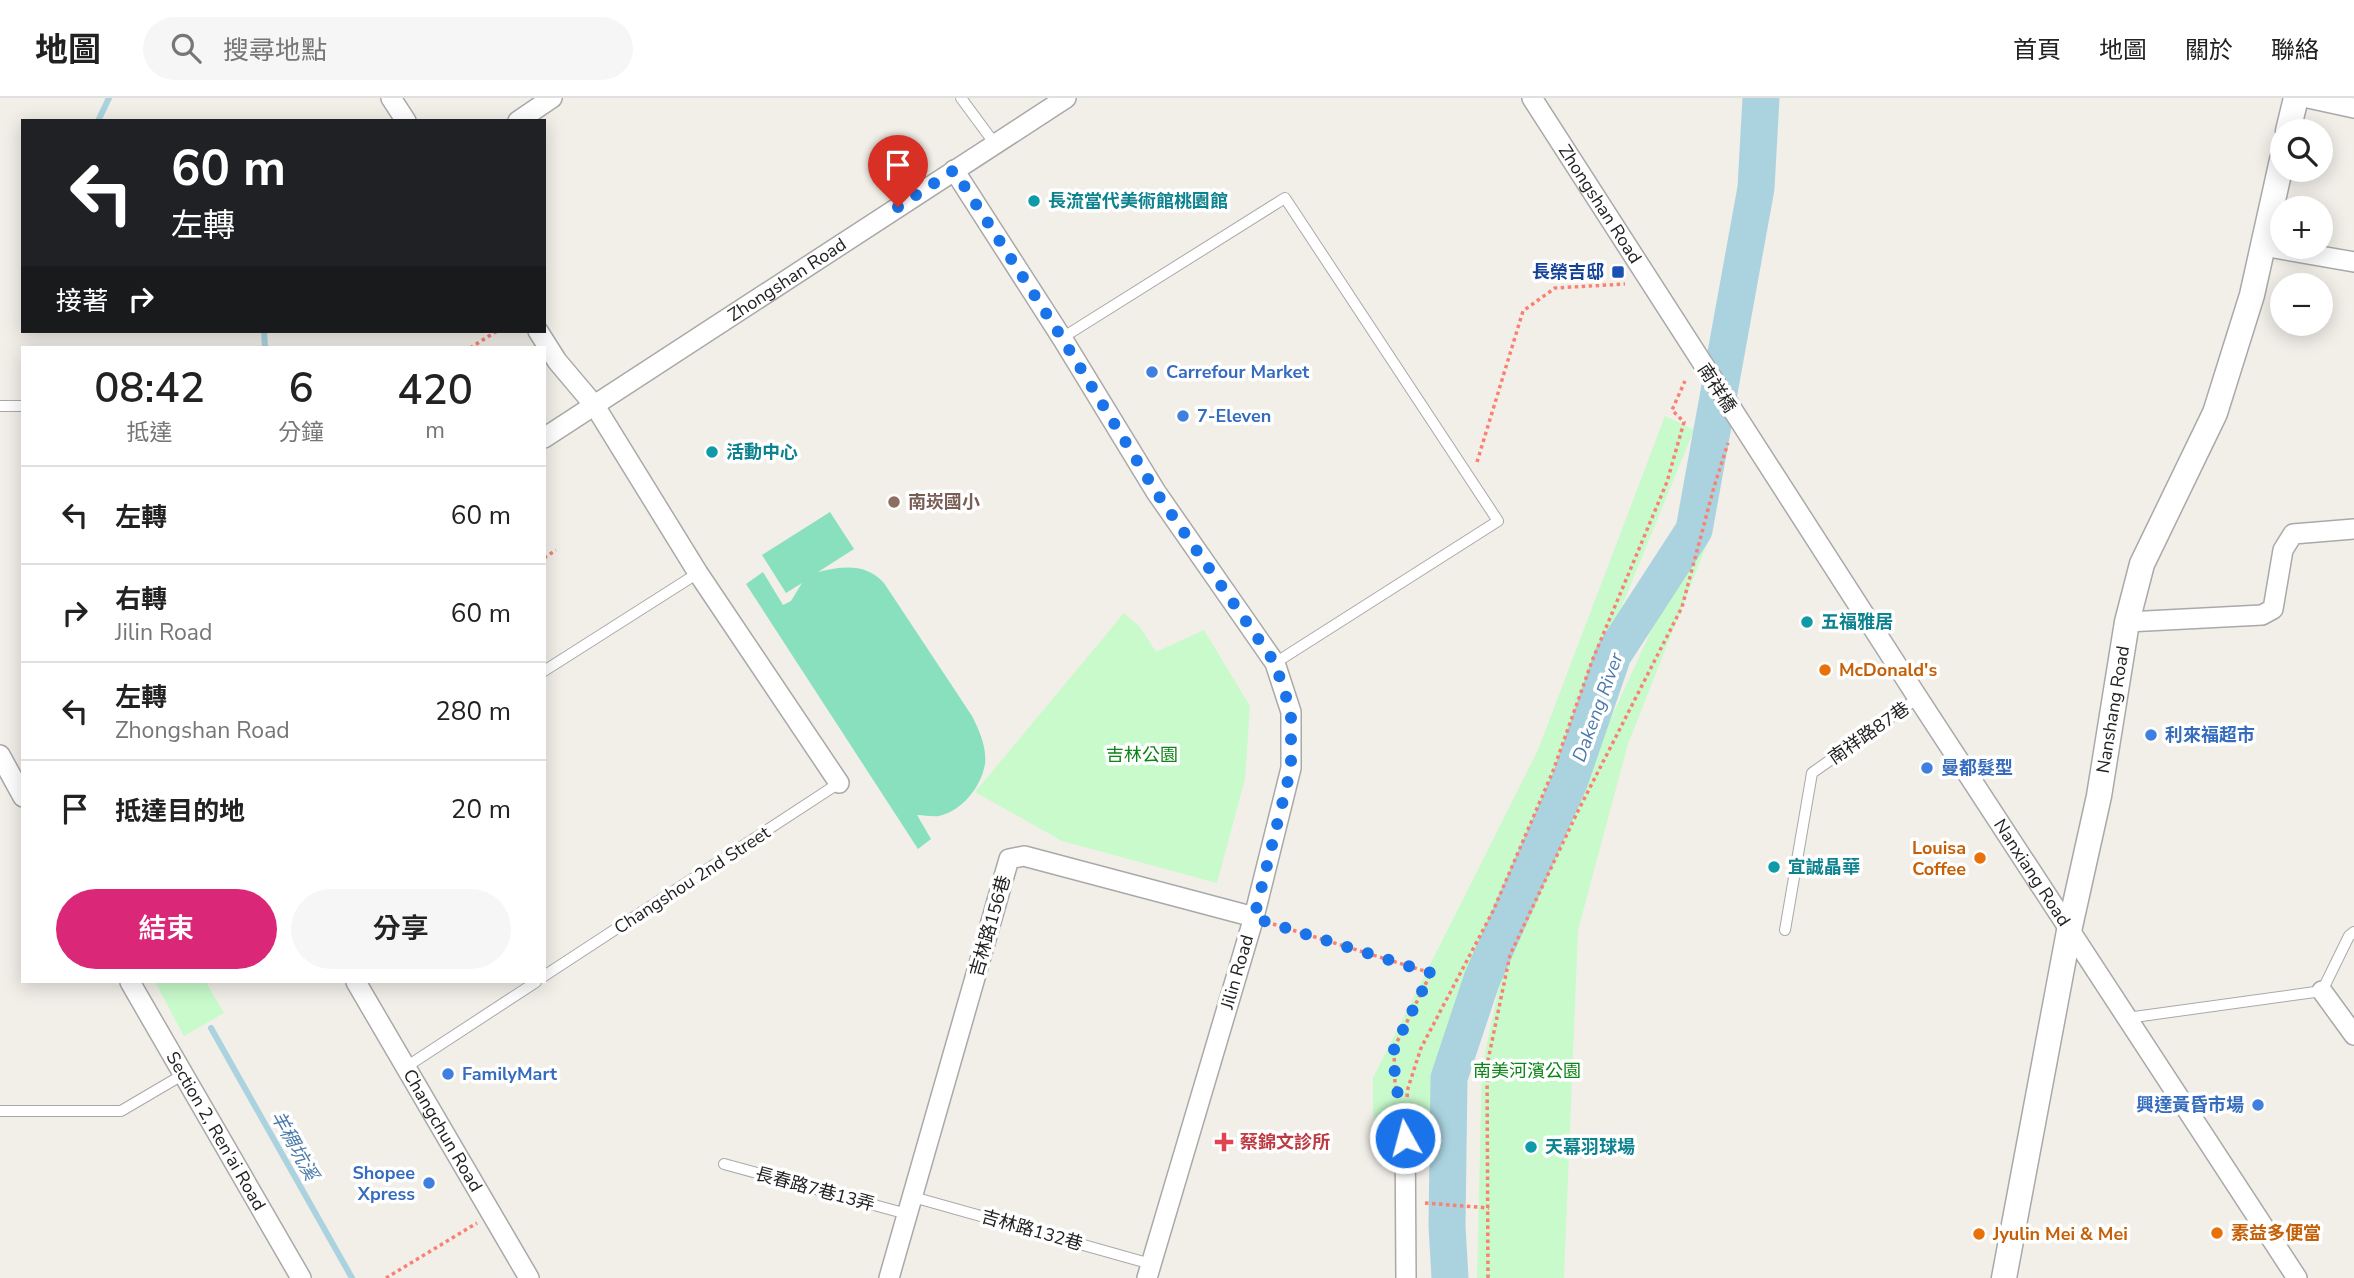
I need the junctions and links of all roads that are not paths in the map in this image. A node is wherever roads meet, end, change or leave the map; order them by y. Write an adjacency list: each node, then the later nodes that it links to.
1 (391, 98): 9 (street)
2 (552, 98): 10 (street)
3 (961, 98): 12 (lane)
4 (1066, 98): 12 (street, Zhongshan Road)
5 (1532, 98): 17 (street, Zhongshan Road)
6 (2296, 98): 11 (street)
7 (2308, 98): 8 (street)
8 (2354, 108)
9 (404, 119)
10 (521, 119)
11 (2291, 119)
12 (995, 144): 13 (street, Zhongshan Road)
13 (954, 170): 19 (street, Jilin Road); 22 (street, Zhongshan Road)
14 (2277, 182): 15 (street, Nanshang Road)
15 (2263, 246): 16 (street); 27 (street, Nanshang Road)
16 (2354, 262)
17 (1667, 310): 24 (street, 南祥橋)
18 (539, 333): 22 (street)
19 (1062, 338): 28 (street, Jilin Road); 28 (lane)
20 (0, 406): 21 (lane)
21 (21, 406)
22 (595, 406): 23 (street, Zhongshan Road); 26 (street)
23 (546, 437)
24 (1768, 466): 30 (street, Nanxiang Road)
25 (2354, 529): 27 (street)
26 (698, 573): 29 (lane); 33 (street)
27 (2127, 622): 36 (street, Nanshang Road)
28 (1275, 663): 34 (street, Jilin Road)
29 (546, 670)
30 (1918, 698): 35 (lane, 南祥路87巷); 36 (street, Nanxiang Road)
31 (0, 755): 32 (street)
32 (12, 780)
33 (839, 783): 38 (lane, Changshou 2nd Street)
34 (1254, 918): 50 (street, 吉林路156巷); 51 (street, Jilin Road)
35 (1785, 930)
36 (2069, 931): 43 (street, Nanxiang Road); 56 (street, Nanshang Road)
37 (2354, 932): 42 (lane)
38 (546, 975)
39 (131, 983): 46 (street, Section 2, Ren'ai Road)
40 (357, 983): 45 (street, Changchun Road)
41 (534, 983): 45 (lane)
42 (2322, 991): 43 (lane); 44 (street)
43 (2127, 1018): 57 (street, Nanxiang Road)
44 (2354, 1035)
45 (406, 1067): 53 (street, Changchun Road)
46 (184, 1074): 47 (lane); 52 (street, Section 2, Ren'ai Road)
47 (0, 1111)
48 (1405, 1117): 55 (street)
49 (724, 1164): 50 (lane, 長春路7巷13弄)
50 (910, 1205): 51 (lane, 吉林路132巷); 54 (street)
51 (1149, 1271)
52 (301, 1278)
53 (529, 1278)
54 (888, 1278)
55 (1406, 1278)
56 (2004, 1278)
57 (2297, 1278)

